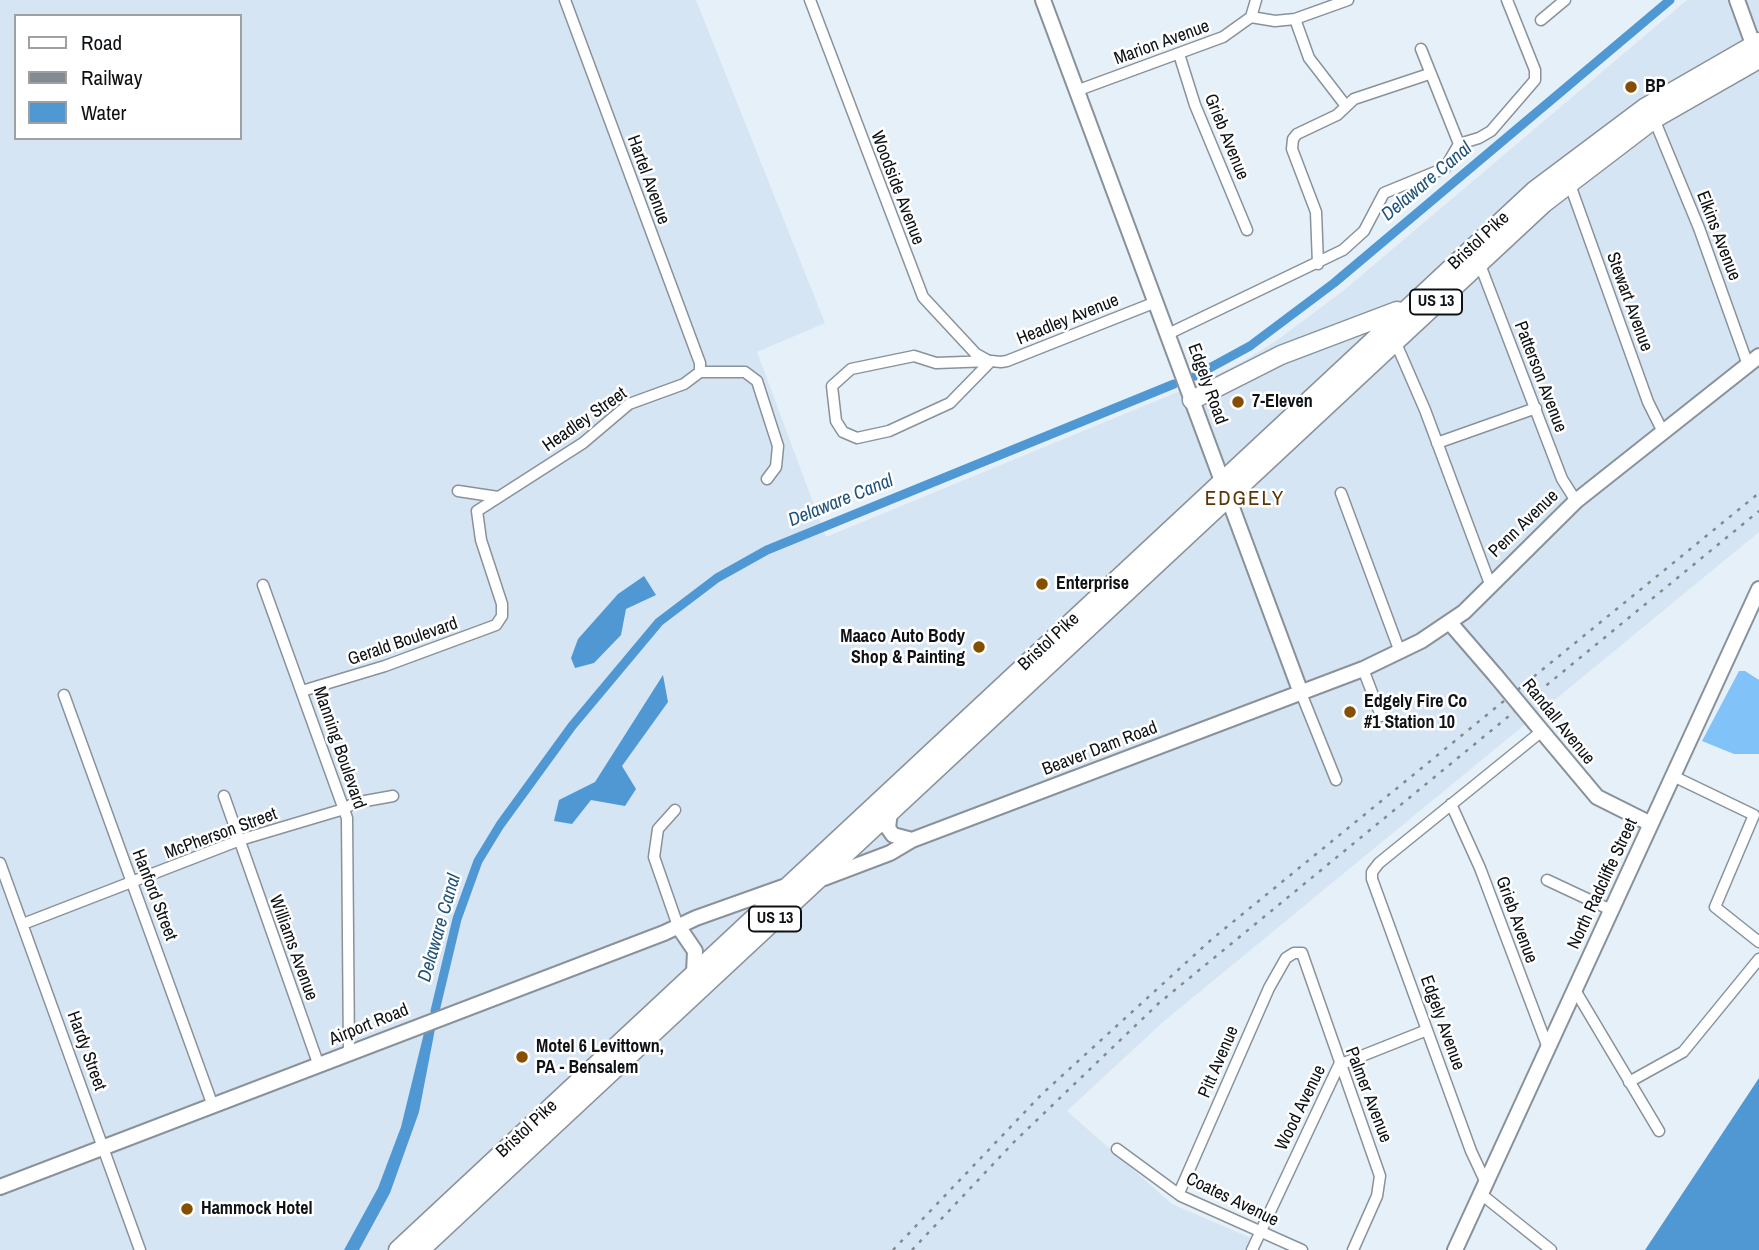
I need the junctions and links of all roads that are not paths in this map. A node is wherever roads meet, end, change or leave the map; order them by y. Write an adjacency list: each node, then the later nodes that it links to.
1 (565, 0): 30 (street, Hartel Avenue)
2 (810, 0): 28 (street, Woodside Avenue)
3 (1043, 0): 16 (street, Edgely Road)
4 (1256, 0): 9 (street)
5 (1348, 0): 10 (street)
6 (1507, 0): 19 (street)
7 (1565, 0): 11 (street)
8 (1737, 0): 13 (street)
9 (1251, 17): 10 (street); 14 (street, Marion Avenue)
10 (1295, 19): 17 (street)
11 (1541, 20)
12 (1421, 49): 15 (street)
13 (1758, 51): 18 (highway, Bristol Pike / US 13); 25 (highway, Bristol Pike / US 13)
14 (1179, 54): 16 (street, Marion Avenue); 21 (street, Grieb Avenue)
15 (1429, 75): 17 (street); 19 (street)
16 (1076, 91): 24 (street, Edgely Road)
17 (1346, 106): 23 (street)
18 (1654, 119): 20 (highway, Bristol Pike / US 13); 29 (street, Elkins Avenue)
19 (1460, 144): 23 (street)
20 (1569, 182): 22 (highway, Bristol Pike / US 13); 33 (street, Stewart Avenue)
21 (1247, 230)
22 (1479, 262): 27 (highway, Bristol Pike / US 13); 32 (street, Patterson Avenue)
23 (1318, 264): 26 (street)
24 (1156, 302): 26 (street, Edgely Road); 28 (street, Headley Avenue)
25 (1412, 304): 31 (highway); 36 (highway, Bristol Pike / US 13)
26 (1168, 334): 31 (street, Edgely Road)
27 (1395, 341): 34 (street); 36 (highway, Bristol Pike / US 13)
28 (991, 361): 28 (street, Headley Avenue)
29 (1754, 361): 33 (street, Penn Avenue)
30 (700, 372): 35 (street); 39 (street, Headley Street)
31 (1192, 400): 36 (street, Edgely Road)
32 (1536, 408): 34 (street); 40 (street, Patterson Avenue)
33 (1663, 432): 40 (street, Penn Avenue)
34 (1437, 443): 41 (street)
35 (767, 479)
36 (1224, 489): 49 (street, Edgely Road); 60 (highway, Bristol Pike / US 13); 67 (highway, Bristol Pike / US 13)
37 (458, 491): 39 (street)
38 (1341, 493): 46 (street)
39 (498, 497): 44 (street, Headley Street)
40 (1576, 501): 41 (street, Penn Avenue)
41 (1490, 584): 45 (street, Penn Avenue)
42 (263, 585): 48 (street, Manning Boulevard)
43 (1759, 589): 53 (street, North Radcliffe Street)
44 (502, 610): 48 (street, Gerald Boulevard)
45 (1451, 624): 46 (street, Penn Avenue); 52 (street, Randall Avenue, bridge)
46 (1400, 652): 47 (street, Penn Avenue)
47 (1363, 669): 49 (street, Penn Avenue); 51 (street)
48 (302, 691): 58 (street, Manning Boulevard)
49 (1301, 693): 54 (street, Edgely Road); 63 (street, Beaver Dam Road)
50 (64, 695): 66 (street, Hanford Street)
51 (1381, 716)
52 (1538, 727): 57 (street); 61 (street, Randall Avenue)
53 (1673, 776): 61 (street, North Radcliffe Street); 72 (street)
54 (1336, 780)
55 (224, 796): 62 (street, Williams Avenue)
56 (393, 796): 58 (street, McPherson Street)
57 (1451, 804): 77 (street, Edgely Avenue); 78 (street, Grieb Avenue)
58 (344, 810): 62 (street, McPherson Street); 79 (street, Manning Boulevard)
59 (675, 810): 71 (street)
60 (890, 812): 63 (street); 68 (highway, Bristol Pike / US 13)
61 (1651, 824): 69 (street, North Radcliffe Street)
62 (240, 840): 66 (street, McPherson Street); 81 (street, Williams Avenue)
63 (912, 840): 68 (street, Beaver Dam Road)
64 (0, 863): 70 (street, Hardy Street)
65 (1547, 880): 69 (street)
66 (132, 883): 70 (street, McPherson Street); 83 (street, Hanford Street)
67 (791, 883): 71 (street, Airport Road); 75 (highway, Bristol Pike / US 13)
68 (811, 886): 93 (highway, Bristol Pike / US 13)
69 (1611, 910): 76 (street, North Radcliffe Street)
70 (23, 924): 85 (street, Hardy Street)
71 (678, 926): 75 (street); 79 (street, Airport Road)
72 (1759, 942)
73 (1298, 953): 80 (street, Palmer Avenue); 89 (street, Pitt Avenue)
74 (1759, 959): 82 (street)
75 (694, 973): 92 (highway, Bristol Pike / US 13)
76 (1574, 990): 78 (street, North Radcliffe Street); 82 (street)
77 (1427, 1030): 80 (street, Wood Avenue); 88 (street, Edgely Avenue)
78 (1548, 1048): 88 (street, North Radcliffe Street)
79 (349, 1054): 81 (street, Airport Road)
80 (1339, 1065): 90 (street, Wood Avenue); 96 (street, Palmer Avenue)
81 (319, 1066): 83 (street, Airport Road)
82 (1629, 1082): 84 (street)
83 (213, 1106): 85 (street, Airport Road)
84 (1659, 1131)
85 (104, 1147): 87 (street, Airport Road); 91 (street, Hardy Street)
86 (1116, 1149): 89 (street, Coates Avenue)
87 (0, 1187)
88 (1483, 1188): 97 (street, North Radcliffe Street); 98 (street)
89 (1179, 1193): 90 (street, Coates Avenue)
90 (1260, 1231): 94 (street, Wood Avenue); 95 (street, Coates Avenue)
91 (140, 1250)
92 (398, 1250)
93 (420, 1250)
94 (1252, 1250)
95 (1302, 1250)
96 (1353, 1250)
97 (1455, 1250)
98 (1551, 1250)

